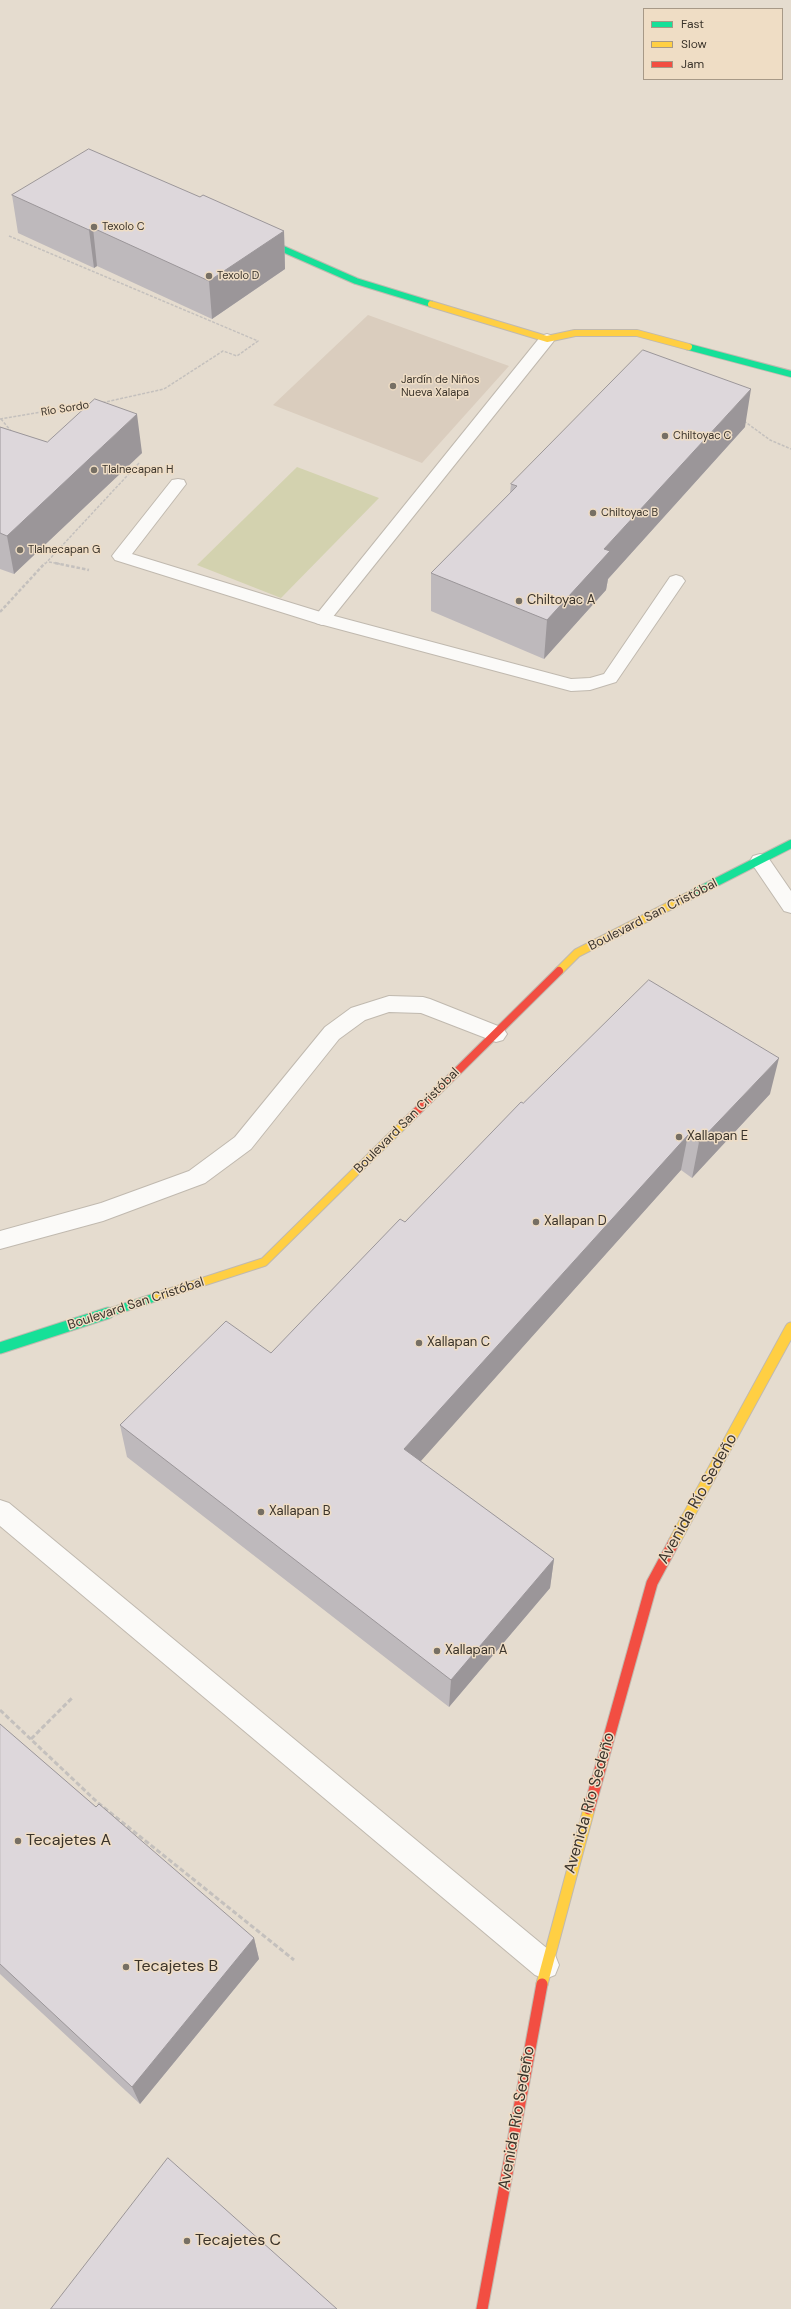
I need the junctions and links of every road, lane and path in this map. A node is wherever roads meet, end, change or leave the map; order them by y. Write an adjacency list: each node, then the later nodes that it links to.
1 (247, 233): 3 (street)
2 (9, 236): 5 (path, Río Sordo)
3 (547, 339): 4 (street); 15 (street)
4 (791, 374)
5 (100, 403)
6 (93, 404): 8 (path, Río Sordo)
7 (738, 417): 10 (path)
8 (1, 419): 9 (path)
9 (14, 435)
10 (791, 449)
11 (139, 463): 14 (path)
12 (178, 484): 15 (street)
13 (676, 581): 15 (street)
14 (0, 612)
15 (322, 619)
16 (791, 844): 17 (street, Boulevard San Cristóbal)
17 (760, 861): 18 (street); 19 (street, Boulevard San Cristóbal)
18 (791, 906)
19 (496, 1034): 20 (street); 22 (street, Boulevard San Cristóbal)
20 (0, 1240)
21 (791, 1328): 30 (street, Avenida Río Sedeño)
22 (0, 1348)
23 (0, 1511): 30 (street)
24 (73, 1697): 26 (path)
25 (0, 1710): 26 (path)
26 (31, 1739): 27 (path)
27 (97, 1802): 28 (path); 29 (path)
28 (92, 1808)
29 (294, 1960)
30 (545, 1965): 31 (street, Avenida Río Sedeño)
31 (482, 2309)

